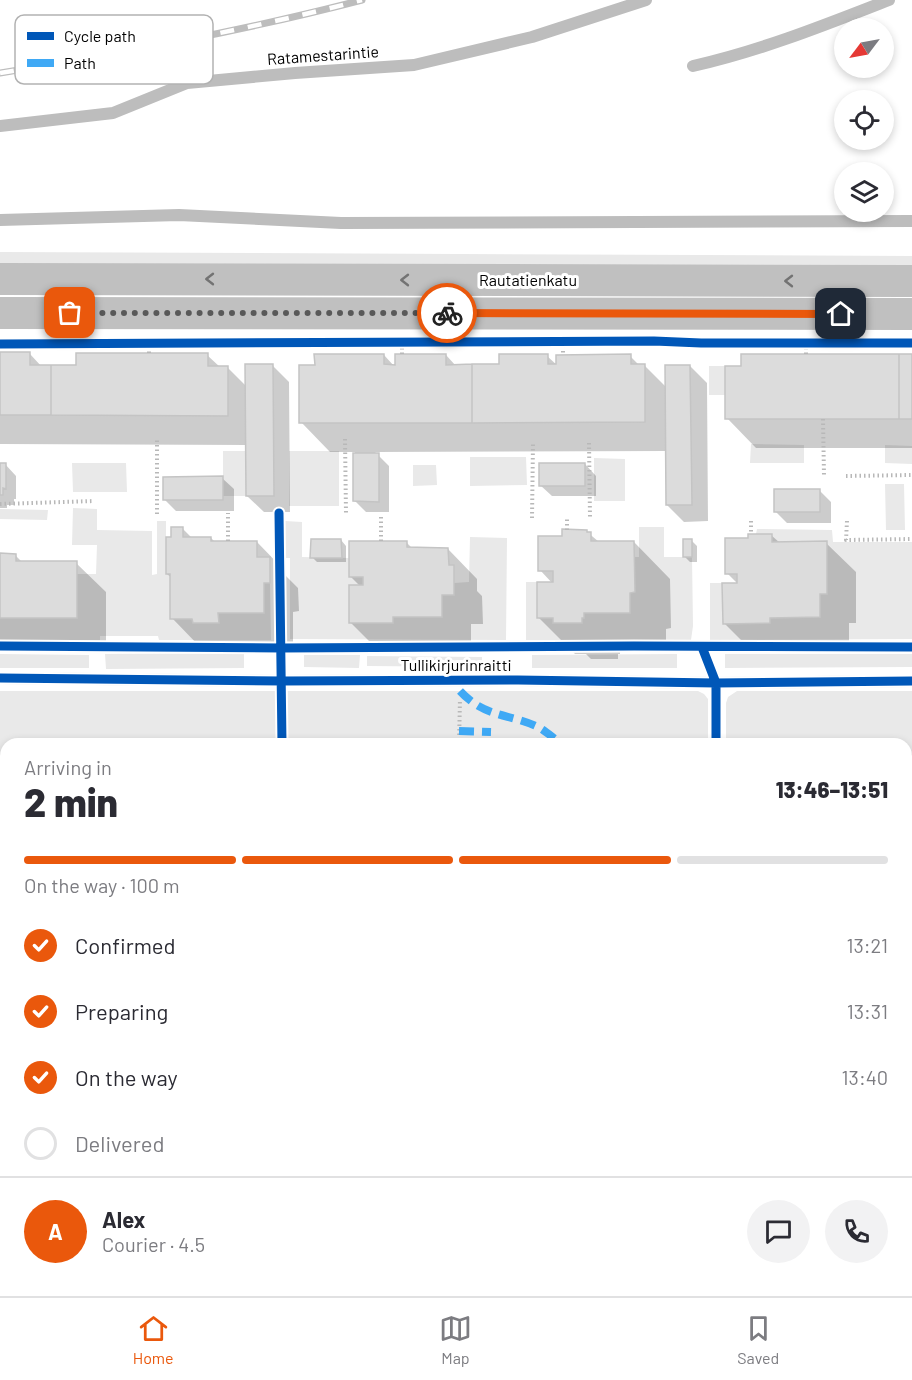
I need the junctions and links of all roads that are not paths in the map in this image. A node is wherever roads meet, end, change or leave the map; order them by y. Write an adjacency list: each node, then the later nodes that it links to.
1 (646, 0): 4 (lane, Ratamestarintie)
2 (889, 0): 3 (lane)
3 (693, 66)
4 (213, 81)
5 (187, 84): 6 (lane, Ratamestarintie)
6 (0, 126)
7 (0, 220): 8 (lane)
8 (912, 221)
9 (0, 279): 10 (main road, Rautatienkatu, one-way to 9)
10 (912, 281)
11 (0, 313): 12 (main road, Rautatienkatu)
12 (912, 314)
13 (0, 678): 14 (lane, Tullikirjurinraitti)
14 (912, 681)

